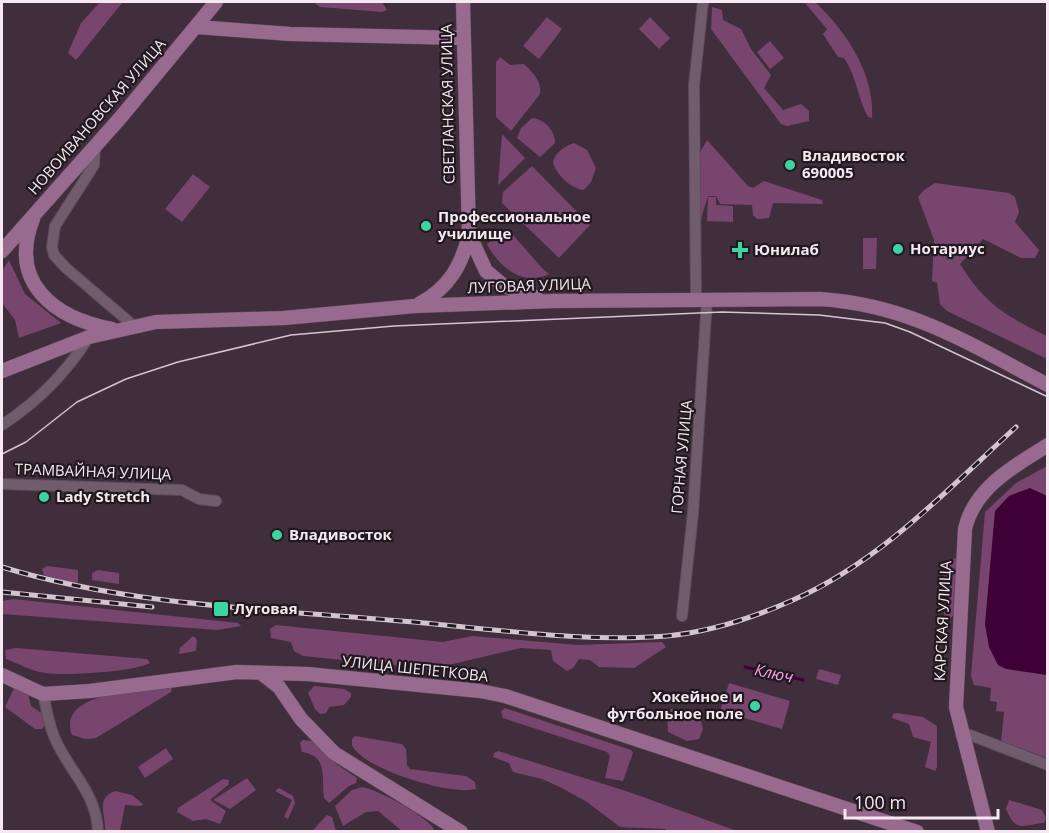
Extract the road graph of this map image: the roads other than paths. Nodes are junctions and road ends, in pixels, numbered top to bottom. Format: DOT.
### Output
graph roads {
  1 [pos="216,2"];
  2 [pos="463,2"];
  3 [pos="703,2"];
  4 [pos="197,27"];
  5 [pos="464,38"];
  6 [pos="95,147"];
  7 [pos="36,212"];
  8 [pos="470,234"];
  9 [pos="2,251"];
  10 [pos="554,300"];
  11 [pos="702,300"];
  12 [pos="415,306"];
  13 [pos="134,326"];
  14 [pos="118,330"];
  15 [pos="89,337"];
  16 [pos="27,359"];
  17 [pos="2,360"];
  18 [pos="2,371"];
  19 [pos="1047,385"];
  20 [pos="2,424"];
  21 [pos="1047,445"];
  22 [pos="2,484"];
  23 [pos="216,501"];
  24 [pos="681,616"];
  25 [pos="259,673"];
  26 [pos="299,674"];
  27 [pos="2,675"];
  28 [pos="43,694"];
  29 [pos="291,706"];
  30 [pos="961,735"];
  31 [pos="1047,765"];
  32 [pos="98,831"];
  33 [pos="458,831"];
  34 [pos="917,831"];
  35 [pos="988,831"];
  1 -- 4 [label="main road, НОВОИВАНОВСКАЯ УЛИЦА"];
  2 -- 5 [label="main road, СВЕТЛАНСКАЯ УЛИЦА"];
  3 -- 11 [label="street, ГОРНАЯ УЛИЦА"];
  4 -- 5 [label="main road"];
  4 -- 6 [label="main road, НОВОИВАНОВСКАЯ УЛИЦА"];
  5 -- 8 [label="main road, СВЕТЛАНСКАЯ УЛИЦА"];
  6 -- 7 [label="main road, НОВОИВАНОВСКАЯ УЛИЦА"];
  6 -- 13 [label="street"];
  7 -- 9 [label="main road, НОВОИВАНОВСКАЯ УЛИЦА"];
  7 -- 14 [label="main road"];
  8 -- 10 [label="main road, СВЕТЛАНСКАЯ УЛИЦА"];
  8 -- 12 [label="main road"];
  10 -- 11 [label="main road, ЛУГОВАЯ УЛИЦА"];
  10 -- 12 [label="main road, ЛУГОВАЯ УЛИЦА"];
  11 -- 19 [label="main road, ЛУГОВАЯ УЛИЦА"];
  11 -- 24 [label="street, ГОРНАЯ УЛИЦА"];
  12 -- 13 [label="main road, ЛУГОВАЯ УЛИЦА"];
  13 -- 14 [label="main road, ЛУГОВАЯ УЛИЦА"];
  14 -- 15 [label="main road, ЛУГОВАЯ УЛИЦА"];
  15 -- 16 [label="main road, ЛУГОВАЯ УЛИЦА"];
  15 -- 20 [label="street"];
  16 -- 17 [label="main road"];
  16 -- 18 [label="main road, ЛУГОВАЯ УЛИЦА"];
  21 -- 30 [label="main road, КАРСКАЯ УЛИЦА"];
  22 -- 23 [label="street, ТРАМВАЙНАЯ УЛИЦА"];
  25 -- 26 [label="main road, УЛИЦА ШЕПЕТКОВА"];
  25 -- 28 [label="main road, УЛИЦА ШЕПЕТКОВА"];
  25 -- 29 [label="main road"];
  26 -- 29 [label="main road"];
  26 -- 34 [label="main road, УЛИЦА ШЕПЕТКОВА"];
  27 -- 28 [label="main road, УЛИЦА ШЕПЕТКОВА"];
  28 -- 32 [label="street"];
  29 -- 33 [label="main road"];
  30 -- 31 [label="street"];
  30 -- 35 [label="main road, КАРСКАЯ УЛИЦА"];
}
